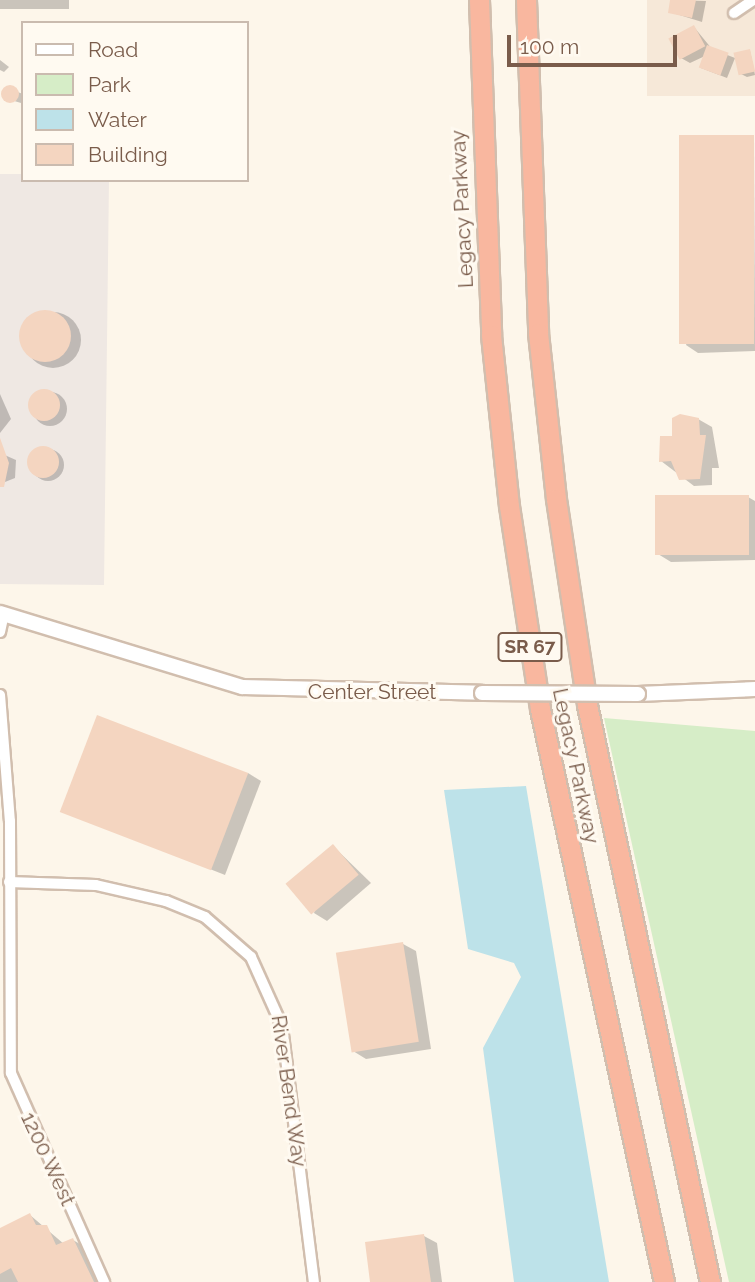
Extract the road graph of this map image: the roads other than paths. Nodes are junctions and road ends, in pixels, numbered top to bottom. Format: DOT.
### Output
graph roads {
  1 [pos="479,0"];
  2 [pos="526,0"];
  3 [pos="754,0"];
  4 [pos="733,13"];
  5 [pos="2,613"];
  6 [pos="0,632"];
  7 [pos="755,689"];
  8 [pos="0,695"];
  9 [pos="9,883"];
  10 [pos="5,1028"];
  11 [pos="104,1282"];
  12 [pos="314,1282"];
  13 [pos="664,1282"];
  14 [pos="710,1282"];
  1 -- 13 [label="highway, Legacy Parkway / SR 67"];
  2 -- 14 [label="highway, Legacy Parkway / SR 67"];
  3 -- 4 [label="street"];
  5 -- 6 [label="street"];
  5 -- 7 [label="street, Center Street, bridge"];
  8 -- 9 [label="street, 1200 West"];
  9 -- 10 [label="street, 1200 West"];
  9 -- 12 [label="street, River Bend Way"];
  10 -- 11 [label="street, 1200 West"];
}
